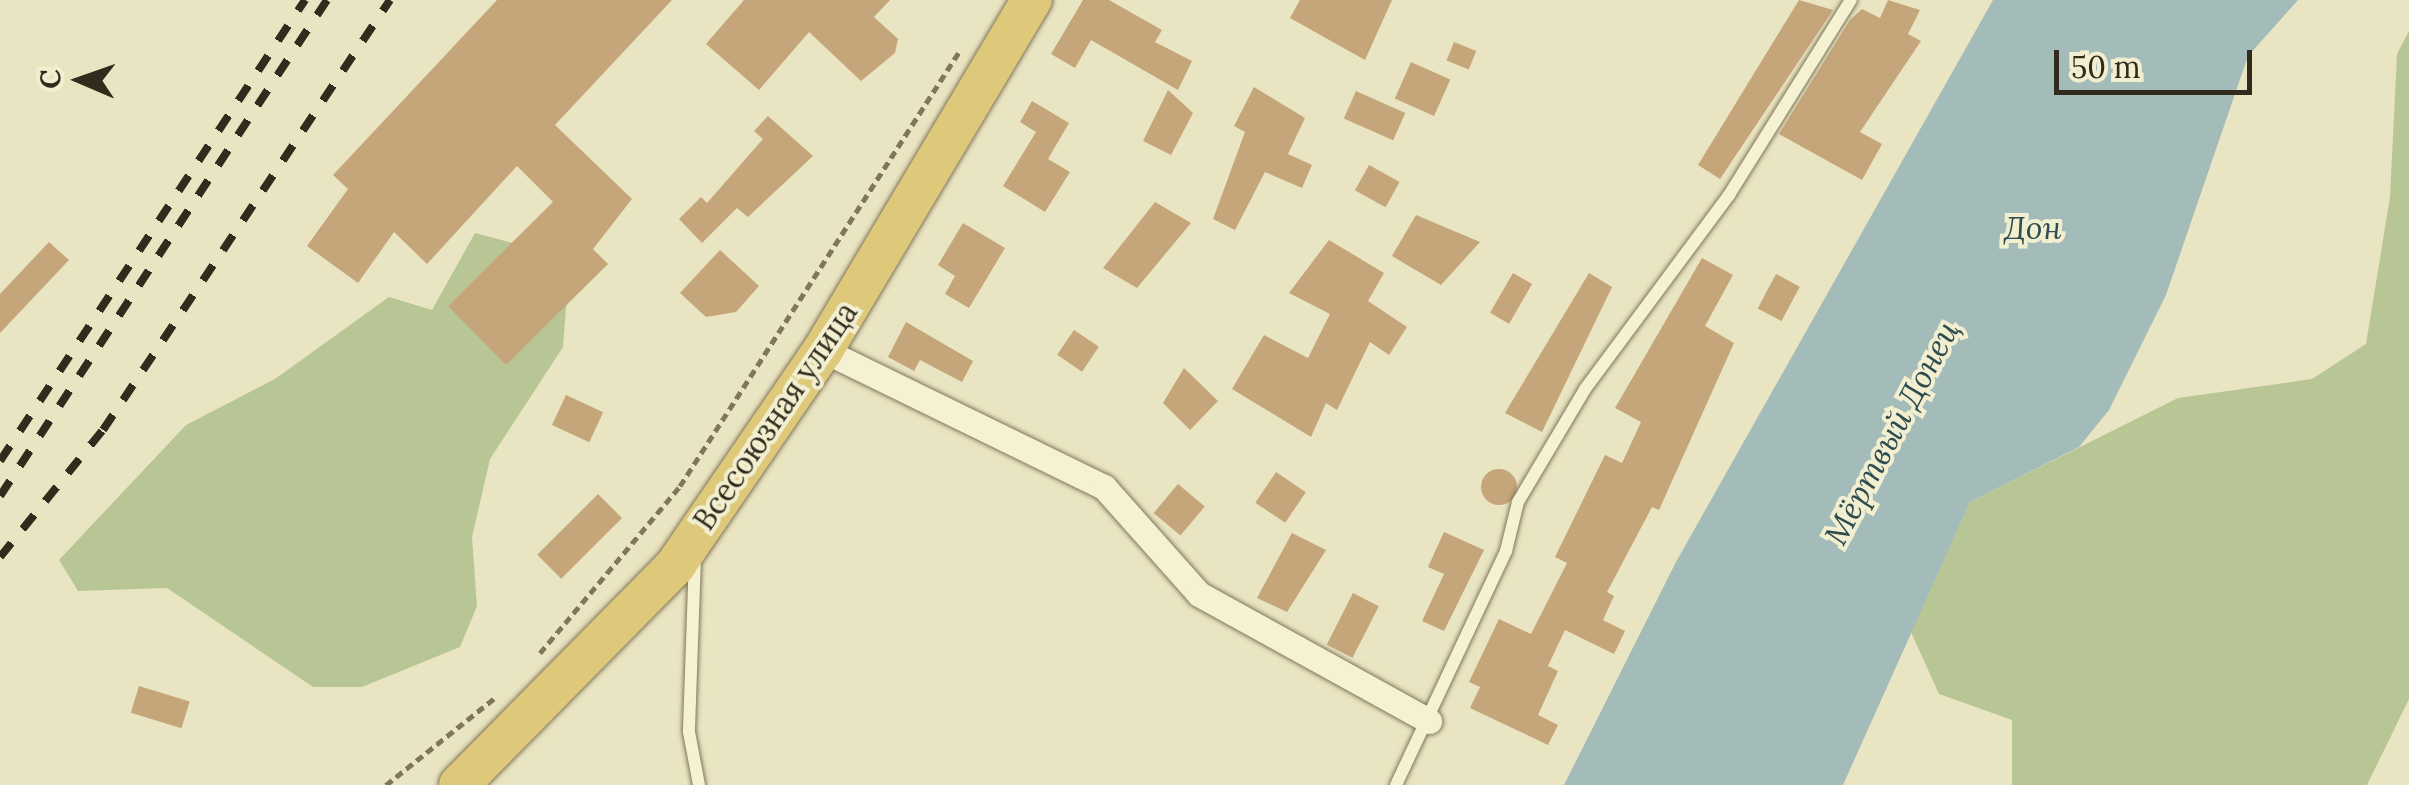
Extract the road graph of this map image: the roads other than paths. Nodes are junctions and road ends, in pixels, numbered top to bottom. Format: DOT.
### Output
graph roads {
  1 [pos="1032,0"];
  2 [pos="1852,0"];
  3 [pos="822,350"];
  4 [pos="696,534"];
  5 [pos="1429,721"];
  6 [pos="458,785"];
  7 [pos="699,785"];
  8 [pos="1396,785"];
  1 -- 3 [label="highway, Всесоюзная улица"];
  2 -- 5 [label="lane"];
  3 -- 4 [label="highway, Всесоюзная улица"];
  3 -- 5 [label="street"];
  4 -- 6 [label="highway, Всесоюзная улица"];
  4 -- 7 [label="lane"];
  5 -- 8 [label="lane"];
}
